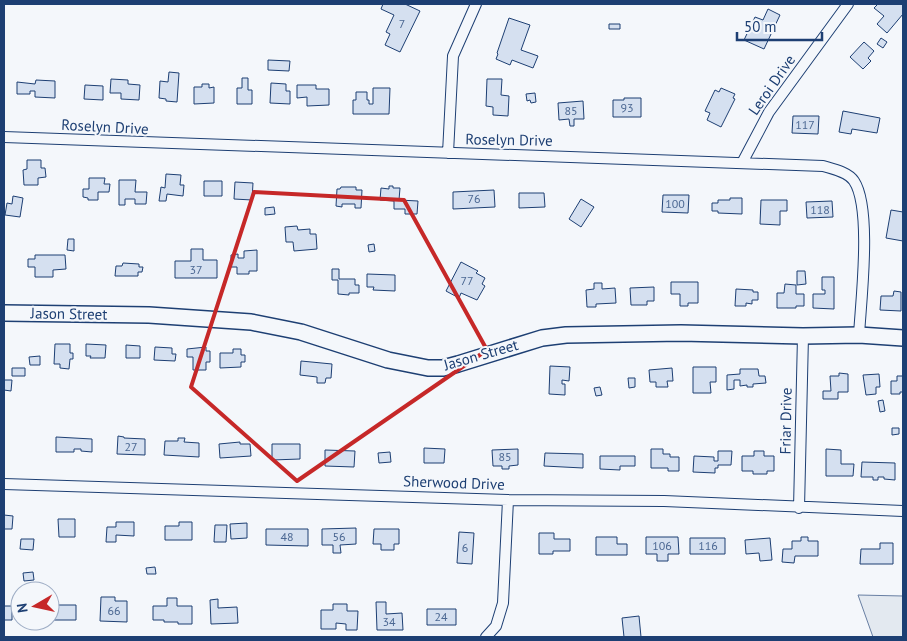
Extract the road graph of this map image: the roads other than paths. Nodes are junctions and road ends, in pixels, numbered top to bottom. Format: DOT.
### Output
graph roads {
  1 [pos="476,4"];
  2 [pos="848,4"];
  3 [pos="4,137"];
  4 [pos="448,153"];
  5 [pos="742,163"];
  6 [pos="4,313"];
  7 [pos="859,335"];
  8 [pos="803,336"];
  9 [pos="903,338"];
  10 [pos="4,484"];
  11 [pos="508,500"];
  12 [pos="799,508"];
  13 [pos="903,511"];
  14 [pos="486,637"];
  1 -- 4 [label="street"];
  2 -- 5 [label="street, Leroi Drive"];
  3 -- 4 [label="street, Roselyn Drive"];
  4 -- 5 [label="street, Roselyn Drive"];
  5 -- 7 [label="street, Roselyn Drive"];
  6 -- 8 [label="street, Jason Street"];
  7 -- 8 [label="street, Jason Street"];
  7 -- 9 [label="street, Jason Street"];
  8 -- 12 [label="street, Friar Drive"];
  10 -- 11 [label="street, Sherwood Drive"];
  11 -- 12 [label="street, Sherwood Drive"];
  11 -- 14 [label="street"];
  12 -- 13 [label="street, Sherwood Drive"];
}
